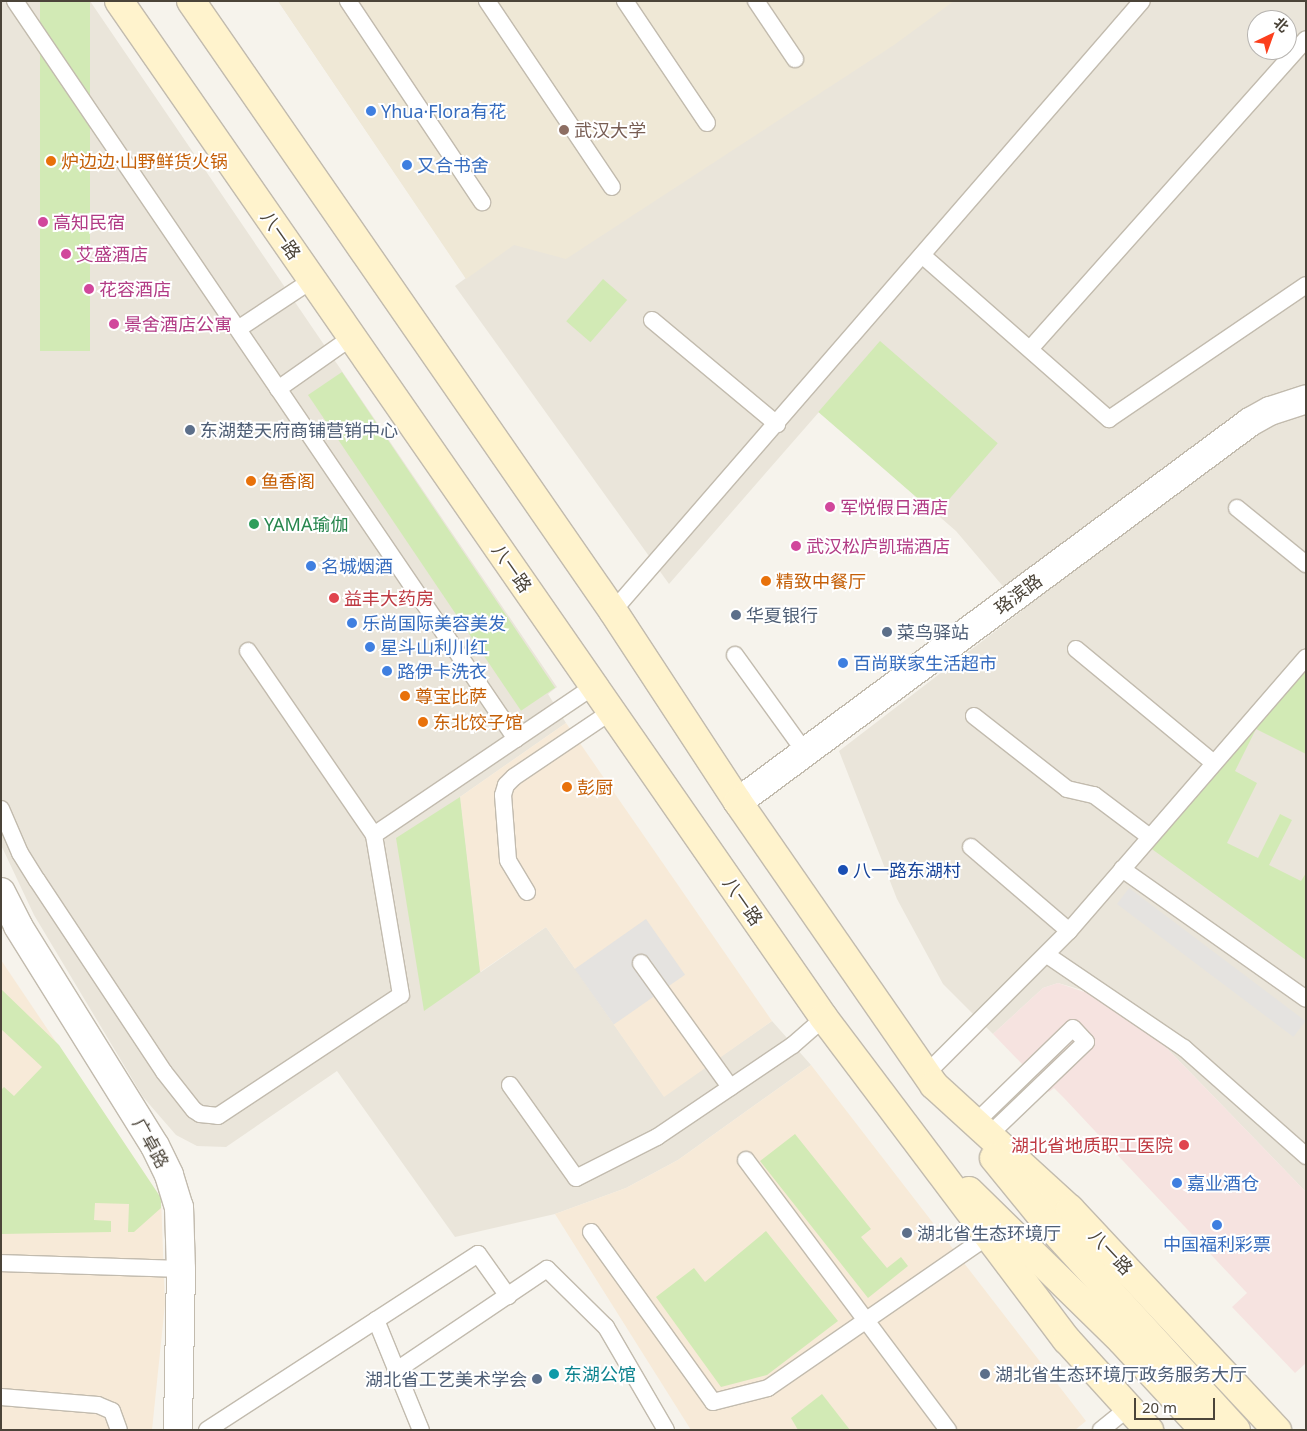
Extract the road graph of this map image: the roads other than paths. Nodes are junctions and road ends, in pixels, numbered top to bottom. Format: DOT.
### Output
graph roads {
  1 [pos="15,1"];
  2 [pos="119,1"];
  3 [pos="191,1"];
  4 [pos="348,1"];
  5 [pos="487,1"];
  6 [pos="624,1"];
  7 [pos="756,1"];
  8 [pos="1142,1"];
  9 [pos="1306,39"];
  10 [pos="794,58"];
  11 [pos="707,123"];
  12 [pos="612,187"];
  13 [pos="482,202"];
  14 [pos="922,255"];
  15 [pos="312,280"];
  16 [pos="1306,285"];
  17 [pos="652,320"];
  18 [pos="238,329"];
  19 [pos="352,337"];
  20 [pos="1030,349"];
  21 [pos="278,389"];
  22 [pos="1306,399"];
  23 [pos="777,424"];
  24 [pos="1237,508"];
  25 [pos="1306,564"];
  26 [pos="614,611"];
  27 [pos="1076,649"];
  28 [pos="248,651"];
  29 [pos="735,655"];
  30 [pos="1306,657"];
  31 [pos="594,686"];
  32 [pos="612,711"];
  33 [pos="974,716"];
  34 [pos="516,739"];
  35 [pos="805,752"];
  36 [pos="1214,763"];
  37 [pos="738,802"];
  38 [pos="1,809"];
  39 [pos="374,835"];
  40 [pos="1150,837"];
  41 [pos="971,847"];
  42 [pos="1122,869"];
  43 [pos="1,892"];
  44 [pos="526,892"];
  45 [pos="1069,930"];
  46 [pos="1047,955"];
  47 [pos="641,963"];
  48 [pos="1306,999"];
  49 [pos="824,1018"];
  50 [pos="930,1080"];
  51 [pos="510,1085"];
  52 [pos="730,1087"];
  53 [pos="982,1129"];
  54 [pos="910,1132"];
  55 [pos="1306,1156"];
  56 [pos="746,1160"];
  57 [pos="590,1232"];
  58 [pos="987,1237"];
  59 [pos="1,1263"];
  60 [pos="181,1269"];
  61 [pos="508,1296"];
  62 [pos="376,1320"];
  63 [pos="866,1321"];
  64 [pos="1129,1332"];
  65 [pos="397,1370"];
  66 [pos="1,1397"];
  67 [pos="1128,1408"];
  68 [pos="119,1430"];
  69 [pos="178,1430"];
  70 [pos="207,1430"];
  71 [pos="421,1430"];
  72 [pos="666,1430"];
  73 [pos="948,1430"];
  74 [pos="1101,1430"];
  75 [pos="1149,1430"];
  76 [pos="1204,1430"];
  77 [pos="1236,1430"];
  78 [pos="1277,1430"];
  1 -- 18 [label="lane"];
  2 -- 15 [label="main road, 八一路"];
  3 -- 26 [label="main road, 八一路"];
  4 -- 13 [label="lane"];
  5 -- 12 [label="lane"];
  6 -- 11 [label="lane"];
  7 -- 10 [label="lane"];
  8 -- 14 [label="lane"];
  9 -- 20 [label="lane"];
  14 -- 20 [label="lane"];
  14 -- 23 [label="lane"];
  15 -- 18 [label="lane"];
  15 -- 19 [label="main road, 八一路"];
  16 -- 20 [label="lane"];
  17 -- 23 [label="lane"];
  18 -- 21 [label="lane"];
  19 -- 21 [label="lane"];
  19 -- 31 [label="main road, 八一路"];
  21 -- 34 [label="lane"];
  22 -- 35 [label="street, 珞滨路"];
  23 -- 26 [label="lane"];
  24 -- 25 [label="lane"];
  26 -- 37 [label="main road, 八一路"];
  27 -- 36 [label="lane"];
  28 -- 39 [label="lane"];
  29 -- 35 [label="lane"];
  30 -- 36 [label="lane"];
  31 -- 32 [label="main road, 八一路"];
  31 -- 34 [label="lane"];
  32 -- 44 [label="lane"];
  32 -- 49 [label="main road, 八一路"];
  33 -- 40 [label="lane"];
  34 -- 39 [label="lane"];
  35 -- 37 [label="street, 珞滨路"];
  36 -- 40 [label="lane"];
  37 -- 50 [label="main road, 八一路"];
  38 -- 39 [label="lane"];
  40 -- 42 [label="lane"];
  41 -- 45 [label="lane"];
  42 -- 45 [label="lane"];
  42 -- 48 [label="lane"];
  43 -- 60 [label="street, 广卓路"];
  45 -- 46 [label="lane"];
  46 -- 50 [label="lane"];
  46 -- 55 [label="lane"];
  47 -- 52 [label="lane"];
  49 -- 52 [label="lane"];
  49 -- 54 [label="main road, 八一路"];
  50 -- 53 [label="main road, 八一路"];
  50 -- 64 [label="main road, 八一路"];
  51 -- 52 [label="lane"];
  53 -- 53 [label="lane"];
  53 -- 78 [label="main road, 八一路"];
  54 -- 58 [label="main road, 八一路"];
  54 -- 64 [label="main road, 八一路"];
  56 -- 63 [label="lane"];
  57 -- 63 [label="lane"];
  58 -- 63 [label="lane"];
  58 -- 67 [label="main road, 八一路"];
  59 -- 60 [label="lane"];
  60 -- 69 [label="street, 广卓路"];
  61 -- 62 [label="lane"];
  61 -- 65 [label="lane"];
  61 -- 72 [label="lane"];
  62 -- 65 [label="lane"];
  62 -- 70 [label="lane"];
  63 -- 73 [label="lane"];
  64 -- 76 [label="main road, 八一路"];
  64 -- 77 [label="main road, 八一路"];
  65 -- 71 [label="lane"];
  66 -- 68 [label="lane"];
  67 -- 74 [label="lane"];
  67 -- 75 [label="main road, 八一路"];
}
